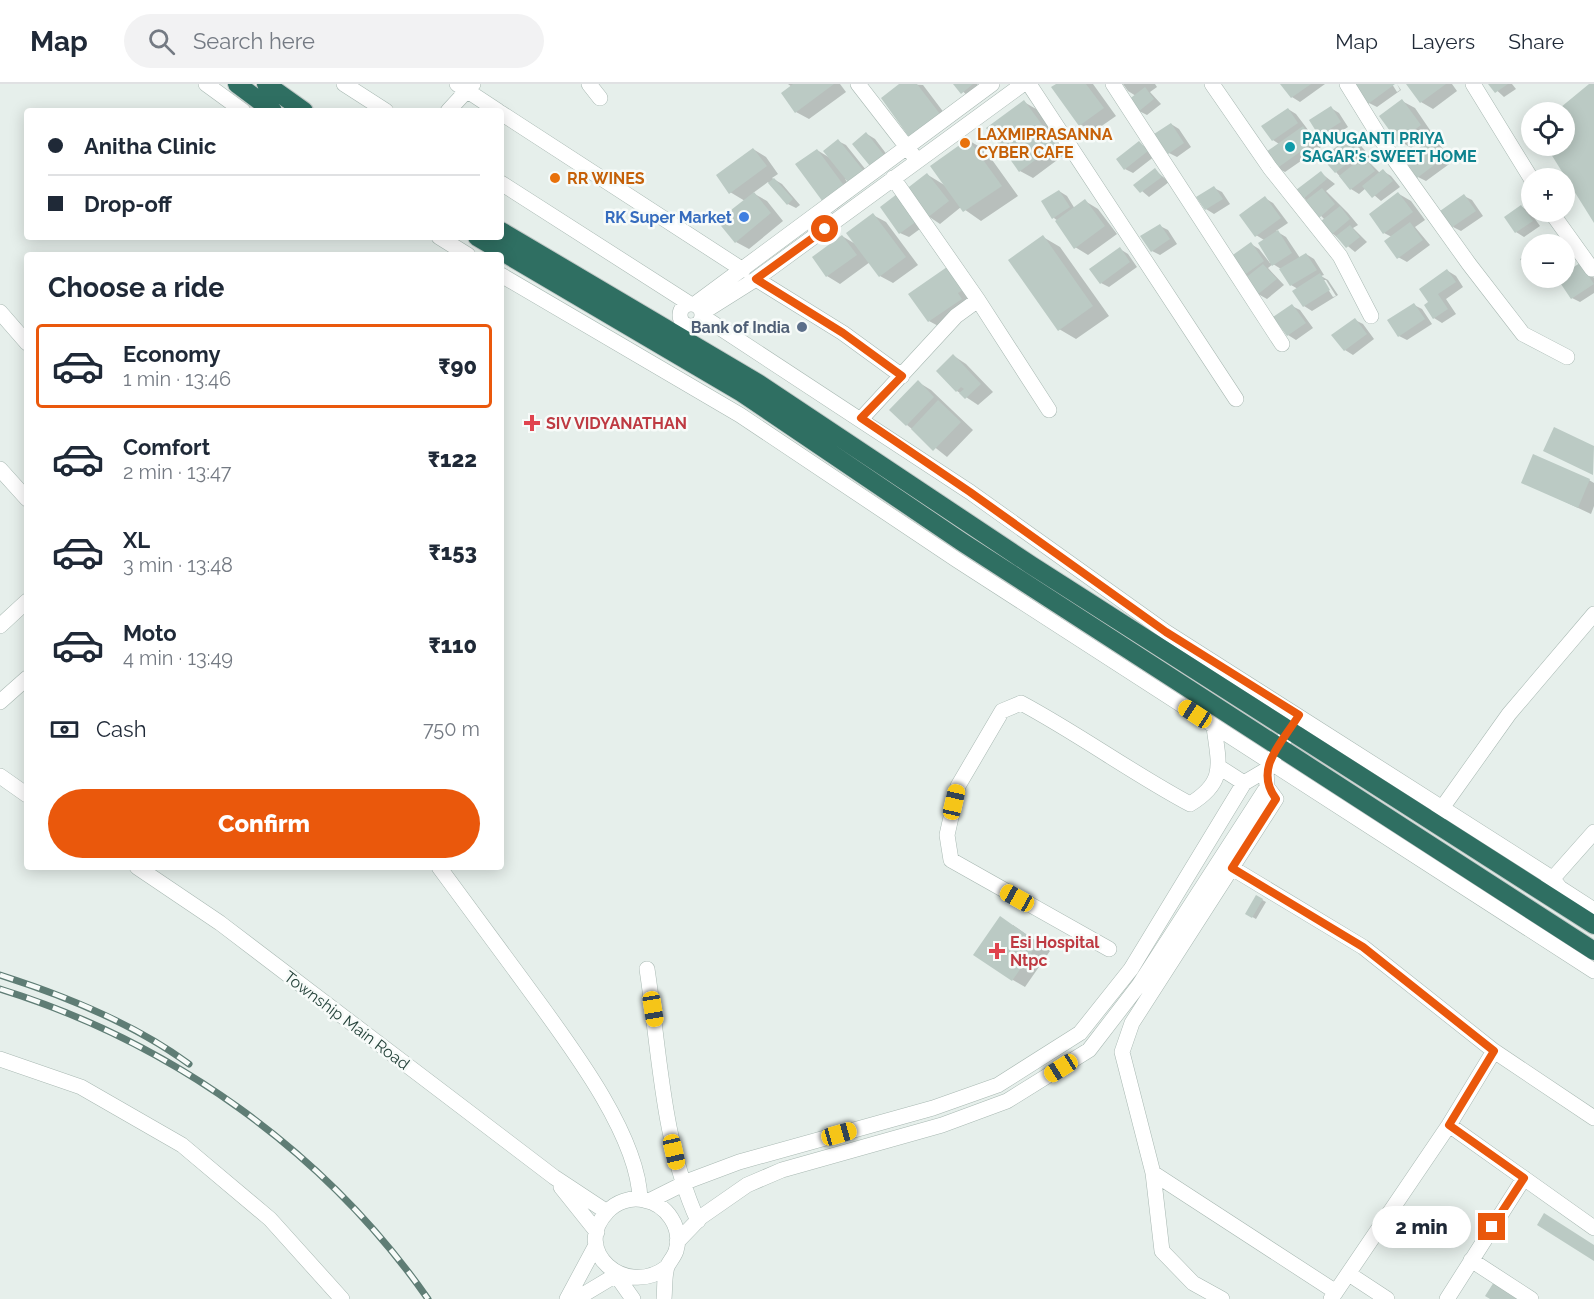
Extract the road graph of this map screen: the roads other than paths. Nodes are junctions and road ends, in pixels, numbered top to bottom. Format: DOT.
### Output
graph roads {
  1 [pos="206,84"];
  2 [pos="237,84"];
  3 [pos="266,84"];
  4 [pos="344,84"];
  5 [pos="590,84"];
  6 [pos="858,84"];
  7 [pos="992,84"];
  8 [pos="1023,84"];
  9 [pos="1029,84"];
  10 [pos="1113,84"];
  11 [pos="1212,84"];
  12 [pos="1347,84"];
  13 [pos="1473,84"];
  14 [pos="465,86"];
  15 [pos="600,98"];
  16 [pos="239,108"];
  17 [pos="269,108"];
  18 [pos="300,108"];
  19 [pos="381,108"];
  20 [pos="450,108"];
  21 [pos="495,108"];
  22 [pos="504,115"];
  23 [pos="908,147"];
  24 [pos="917,161"];
  25 [pos="1525,168"];
  26 [pos="893,178"];
  27 [pos="504,185"];
  28 [pos="1558,222"];
  29 [pos="504,233"];
  30 [pos="444,240"];
  31 [pos="483,240"];
  32 [pos="463,252"];
  33 [pos="1592,269"];
  34 [pos="750,275"];
  35 [pos="504,276"];
  36 [pos="978,300"];
  37 [pos="697,309"];
  38 [pos="0,312"];
  39 [pos="1371,316"];
  40 [pos="24,340"];
  41 [pos="668,341"];
  42 [pos="1282,344"];
  43 [pos="1567,357"];
  44 [pos="902,376"];
  45 [pos="1236,399"];
  46 [pos="1049,410"];
  47 [pos="861,418"];
  48 [pos="0,469"];
  49 [pos="24,496"];
  50 [pos="24,604"];
  51 [pos="1592,620"];
  52 [pos="0,626"];
  53 [pos="24,681"];
  54 [pos="1244,691"];
  55 [pos="0,702"];
  56 [pos="1294,723"];
  57 [pos="1214,727"];
  58 [pos="1271,760"];
  59 [pos="1219,767"];
  60 [pos="0,776"];
  61 [pos="1244,783"];
  62 [pos="1267,787"];
  63 [pos="24,793"];
  64 [pos="1443,806"];
  65 [pos="1432,822"];
  66 [pos="1594,832"];
  67 [pos="1232,868"];
  68 [pos="141,870"];
  69 [pos="441,870"];
  70 [pos="1547,885"];
  71 [pos="1594,910"];
  72 [pos="1532,921"];
  73 [pos="1594,925"];
  74 [pos="1109,949"];
  75 [pos="1594,951"];
  76 [pos="647,969"];
  77 [pos="1594,971"];
  78 [pos="1494,1051"];
  79 [pos="0,1059"];
  80 [pos="1594,1118"];
  81 [pos="1449,1125"];
  82 [pos="1153,1173"];
  83 [pos="554,1177"];
  84 [pos="1524,1178"];
  85 [pos="681,1185"];
  86 [pos="645,1200"];
  87 [pos="607,1212"];
  88 [pos="698,1221"];
  89 [pos="1594,1228"];
  90 [pos="597,1238"];
  91 [pos="678,1242"];
  92 [pos="1471,1260"];
  93 [pos="667,1267"];
  94 [pos="1349,1274"];
  95 [pos="616,1275"];
  96 [pos="1334,1295"];
  97 [pos="342,1299"];
  98 [pos="567,1299"];
  99 [pos="576,1299"];
  100 [pos="633,1299"];
  101 [pos="664,1299"];
  102 [pos="1222,1299"];
  103 [pos="1387,1299"];
  104 [pos="1447,1299"];
  105 [pos="1531,1299"];
  1 -- 16 [label="street"];
  2 -- 17 [label="highway"];
  3 -- 18 [label="highway"];
  4 -- 19 [label="street"];
  5 -- 15 [label="street"];
  6 -- 23 [label="street"];
  7 -- 23 [label="street"];
  8 -- 24 [label="street"];
  9 -- 45 [label="street"];
  10 -- 42 [label="street"];
  11 -- 39 [label="street"];
  12 -- 43 [label="street"];
  13 -- 25 [label="street"];
  14 -- 20 [label="street"];
  14 -- 21 [label="street"];
  22 -- 34 [label="street"];
  23 -- 24 [label="street"];
  23 -- 34 [label="street"];
  24 -- 26 [label="street"];
  26 -- 34 [label="street"];
  26 -- 36 [label="street"];
  27 -- 37 [label="street"];
  28 -- 33 [label="street"];
  29 -- 41 [label="highway"];
  30 -- 32 [label="street"];
  31 -- 41 [label="highway"];
  34 -- 37 [label="street"];
  34 -- 44 [label="street"];
  35 -- 41 [label="street"];
  36 -- 44 [label="street"];
  36 -- 46 [label="street"];
  37 -- 41 [label="street"];
  37 -- 47 [label="street"];
  38 -- 40 [label="street"];
  41 -- 54 [label="highway"];
  41 -- 57 [label="street"];
  41 -- 58 [label="highway"];
  44 -- 47 [label="street"];
  47 -- 54 [label="street"];
  48 -- 49 [label="street"];
  50 -- 52 [label="street"];
  51 -- 64 [label="street"];
  53 -- 55 [label="street"];
  54 -- 56 [label="highway"];
  56 -- 58 [label="street"];
  56 -- 64 [label="street"];
  56 -- 65 [label="highway"];
  57 -- 58 [label="street"];
  57 -- 59 [label="street"];
  58 -- 61 [label="street"];
  58 -- 62 [label="street"];
  58 -- 72 [label="highway"];
  59 -- 61 [label="street"];
  59 -- 74 [label="street"];
  60 -- 63 [label="street"];
  61 -- 85 [label="street"];
  62 -- 67 [label="street"];
  62 -- 88 [label="street"];
  64 -- 65 [label="street"];
  64 -- 70 [label="street"];
  65 -- 70 [label="highway"];
  66 -- 70 [label="street"];
  67 -- 78 [label="street"];
  67 -- 82 [label="street"];
  68 -- 83 [label="street, Township Main Road"];
  69 -- 86 [label="street"];
  70 -- 71 [label="street"];
  70 -- 73 [label="highway"];
  72 -- 75 [label="highway"];
  72 -- 77 [label="street"];
  76 -- 85 [label="street"];
  78 -- 80 [label="street"];
  78 -- 81 [label="street"];
  79 -- 97 [label="street"];
  81 -- 84 [label="street"];
  81 -- 94 [label="street"];
  82 -- 96 [label="street"];
  82 -- 102 [label="street"];
  83 -- 87 [label="street, Township Main Road"];
  83 -- 90 [label="street, Township Main Road"];
  84 -- 89 [label="street"];
  84 -- 92 [label="street"];
  85 -- 86 [label="street"];
  85 -- 88 [label="street"];
  86 -- 87 [label="street"];
  86 -- 91 [label="street"];
  87 -- 90 [label="street"];
  88 -- 91 [label="street"];
  90 -- 95 [label="street"];
  90 -- 98 [label="street"];
  91 -- 93 [label="street"];
  92 -- 104 [label="street"];
  92 -- 105 [label="street"];
  93 -- 95 [label="street"];
  93 -- 101 [label="street"];
  94 -- 96 [label="street"];
  94 -- 103 [label="street"];
  95 -- 99 [label="street"];
  95 -- 100 [label="street"];
}
